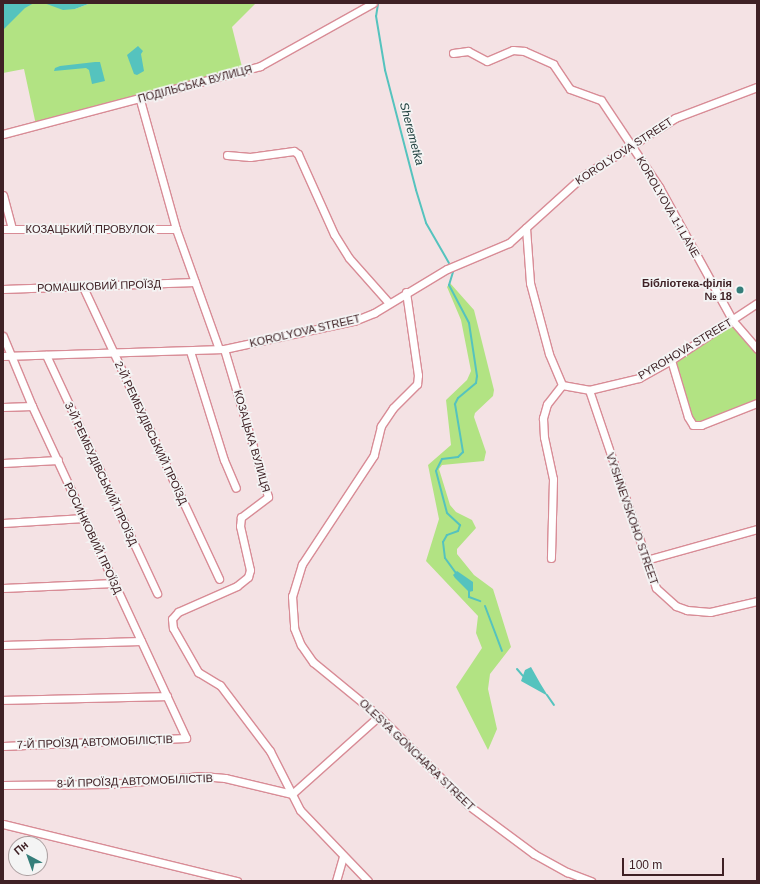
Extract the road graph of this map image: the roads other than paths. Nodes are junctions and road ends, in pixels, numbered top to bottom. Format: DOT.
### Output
graph roads {
  1 [pos="373,3"];
  2 [pos="453,53"];
  3 [pos="757,87"];
  4 [pos="140,100"];
  5 [pos="3,134"];
  6 [pos="631,144"];
  7 [pos="227,155"];
  8 [pos="3,195"];
  9 [pos="526,228"];
  10 [pos="12,229"];
  11 [pos="3,230"];
  12 [pos="176,230"];
  13 [pos="195,282"];
  14 [pos="83,287"];
  15 [pos="3,288"];
  16 [pos="406,292"];
  17 [pos="757,303"];
  18 [pos="389,304"];
  19 [pos="733,321"];
  20 [pos="3,336"];
  21 [pos="222,349"];
  22 [pos="757,349"];
  23 [pos="190,351"];
  24 [pos="113,352"];
  25 [pos="46,355"];
  26 [pos="3,356"];
  27 [pos="11,356"];
  28 [pos="671,360"];
  29 [pos="562,385"];
  30 [pos="589,390"];
  31 [pos="757,403"];
  32 [pos="32,406"];
  33 [pos="3,407"];
  34 [pos="58,460"];
  35 [pos="3,463"];
  36 [pos="236,488"];
  37 [pos="84,518"];
  38 [pos="3,524"];
  39 [pos="757,529"];
  40 [pos="551,558"];
  41 [pos="646,560"];
  42 [pos="219,579"];
  43 [pos="114,583"];
  44 [pos="3,588"];
  45 [pos="157,593"];
  46 [pos="757,601"];
  47 [pos="141,641"];
  48 [pos="3,645"];
  49 [pos="167,696"];
  50 [pos="3,700"];
  51 [pos="379,716"];
  52 [pos="186,738"];
  53 [pos="3,746"];
  54 [pos="3,785"];
  55 [pos="292,794"];
  56 [pos="3,824"];
  57 [pos="343,856"];
  58 [pos="237,881"];
  59 [pos="336,881"];
  60 [pos="368,881"];
  61 [pos="592,881"];
  1 -- 4 [label="street, ПОДІЛЬСЬКА ВУЛИЦЯ"];
  2 -- 6 [label="street, KOROLYOVA 1-I LANE"];
  3 -- 6 [label="street, KOROLYOVA STREET"];
  4 -- 5 [label="street, ПОДІЛЬСЬКА ВУЛИЦЯ"];
  4 -- 12 [label="street, КОЗАЦЬКА ВУЛИЦЯ"];
  6 -- 9 [label="street, KOROLYOVA STREET"];
  6 -- 19 [label="street, KOROLYOVA 1-I LANE"];
  7 -- 18 [label="street"];
  8 -- 10 [label="street"];
  9 -- 16 [label="street, KOROLYOVA STREET"];
  9 -- 29 [label="street"];
  10 -- 11 [label="street, КОЗАЦЬКИЙ ПРОВУЛОК"];
  10 -- 12 [label="street, КОЗАЦЬКИЙ ПРОВУЛОК"];
  12 -- 13 [label="street, КОЗАЦЬКА ВУЛИЦЯ"];
  13 -- 14 [label="street, РОМАШКОВИЙ ПРОЇЗД"];
  13 -- 21 [label="street, КОЗАЦЬКА ВУЛИЦЯ"];
  14 -- 15 [label="street, РОМАШКОВИЙ ПРОЇЗД"];
  14 -- 24 [label="street, 2-Й РЕМБУДІВСЬКИЙ ПРОЇЗД"];
  16 -- 18 [label="street, KOROLYOVA STREET"];
  16 -- 51 [label="street, OLESYA GONCHARA STREET"];
  17 -- 19 [label="street, PYROHOVA STREET"];
  18 -- 21 [label="street, KOROLYOVA STREET"];
  19 -- 22 [label="street, KOROLYOVA 1-I LANE"];
  19 -- 28 [label="street, PYROHOVA STREET"];
  20 -- 27 [label="street, РОСИНКОВИЙ ПРОЇЗД"];
  21 -- 23 [label="street, KOROLYOVA STREET"];
  21 -- 55 [label="street, КОЗАЦЬКА ВУЛИЦЯ"];
  23 -- 24 [label="street, KOROLYOVA STREET"];
  23 -- 36 [label="street"];
  24 -- 25 [label="street, KOROLYOVA STREET"];
  24 -- 42 [label="street, 2-Й РЕМБУДІВСЬКИЙ ПРОЇЗД"];
  25 -- 27 [label="street, KOROLYOVA STREET"];
  25 -- 45 [label="street, 3-Й РЕМБУДІВСЬКИЙ ПРОЇЗД"];
  26 -- 27 [label="street, KOROLYOVA STREET"];
  27 -- 32 [label="street, РОСИНКОВИЙ ПРОЇЗД"];
  28 -- 30 [label="street, PYROHOVA STREET"];
  28 -- 31 [label="street"];
  29 -- 30 [label="street, PYROHOVA STREET"];
  29 -- 40 [label="street"];
  30 -- 41 [label="street, VYSHNEVSKOHO STREET"];
  32 -- 33 [label="street"];
  32 -- 34 [label="street, РОСИНКОВИЙ ПРОЇЗД"];
  34 -- 35 [label="street"];
  34 -- 37 [label="street, РОСИНКОВИЙ ПРОЇЗД"];
  37 -- 38 [label="street"];
  37 -- 43 [label="street, РОСИНКОВИЙ ПРОЇЗД"];
  39 -- 41 [label="street"];
  41 -- 46 [label="street, VYSHNEVSKOHO STREET"];
  43 -- 44 [label="street"];
  43 -- 47 [label="street, РОСИНКОВИЙ ПРОЇЗД"];
  47 -- 48 [label="street"];
  47 -- 49 [label="street, РОСИНКОВИЙ ПРОЇЗД"];
  49 -- 50 [label="street"];
  49 -- 52 [label="street, РОСИНКОВИЙ ПРОЇЗД"];
  51 -- 55 [label="street"];
  51 -- 61 [label="street, OLESYA GONCHARA STREET"];
  52 -- 53 [label="street, 7-Й ПРОЇЗД АВТОМОБІЛІСТІВ"];
  54 -- 55 [label="street, 8-Й ПРОЇЗД АВТОМОБІЛІСТІВ"];
  55 -- 57 [label="street, КОЗАЦЬКА ВУЛИЦЯ"];
  56 -- 58 [label="street"];
  57 -- 59 [label="street"];
  57 -- 60 [label="street, КОЗАЦЬКА ВУЛИЦЯ"];
}
